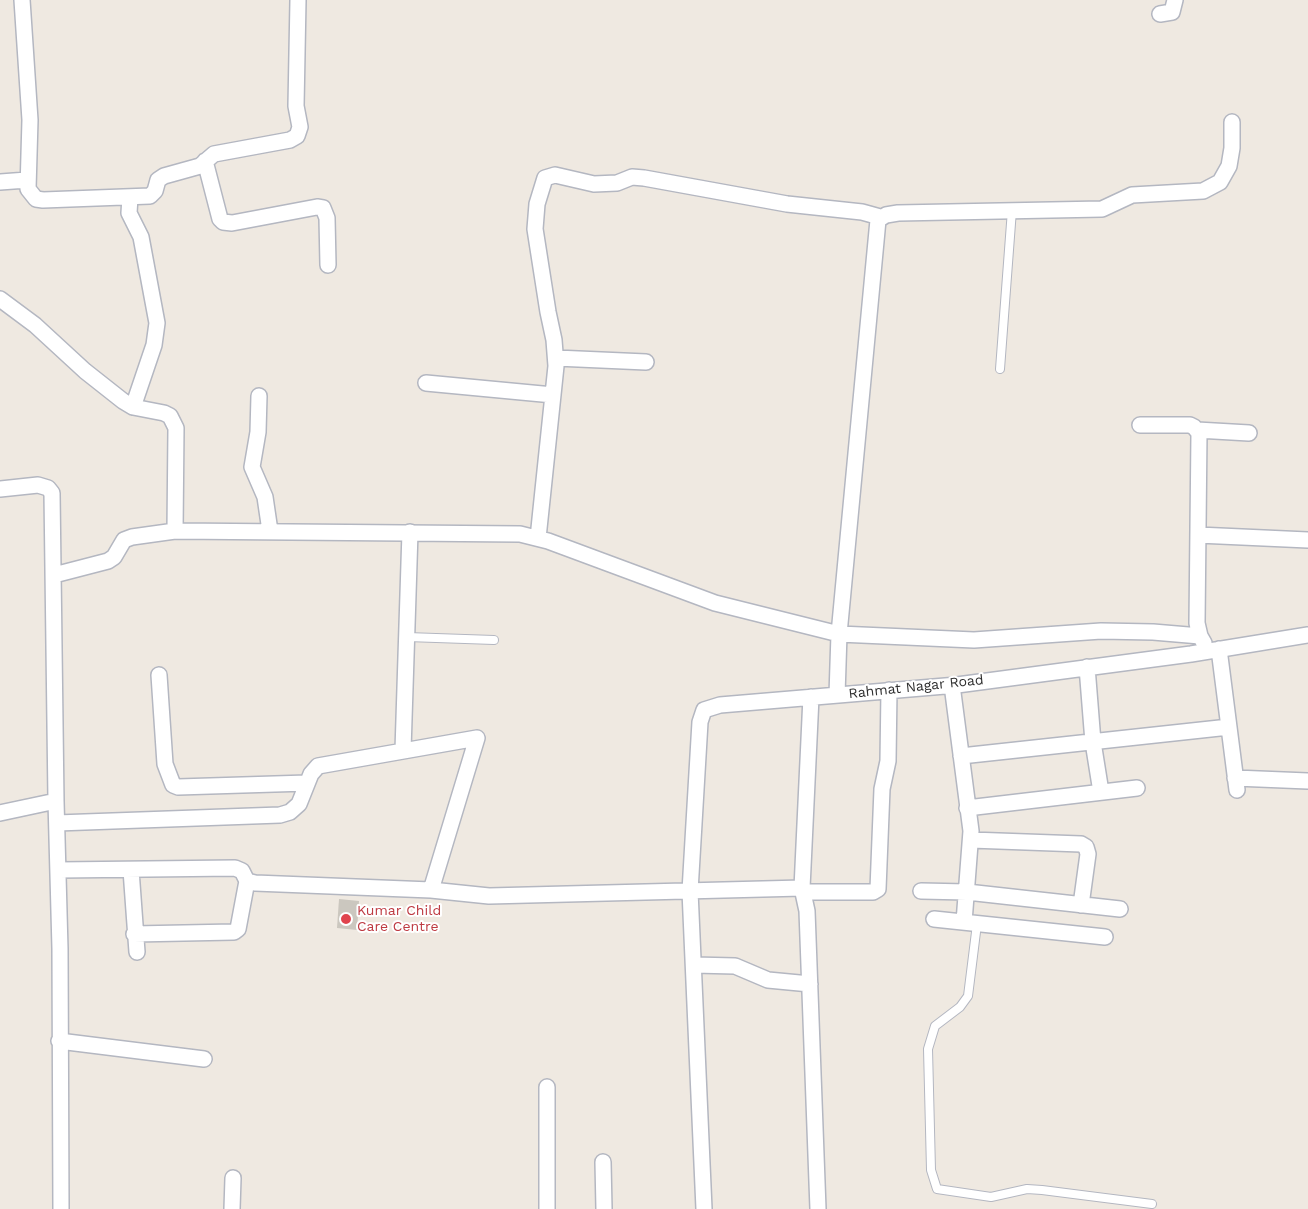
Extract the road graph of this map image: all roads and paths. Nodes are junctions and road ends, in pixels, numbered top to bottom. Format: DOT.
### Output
graph roads {
  1 [pos="22,0"];
  2 [pos="298,0"];
  3 [pos="1175,0"];
  4 [pos="1160,14"];
  5 [pos="1232,122"];
  6 [pos="205,161"];
  7 [pos="27,180"];
  8 [pos="0,182"];
  9 [pos="130,196"];
  10 [pos="1012,210"];
  11 [pos="880,217"];
  12 [pos="328,265"];
  13 [pos="0,299"];
  14 [pos="556,358"];
  15 [pos="646,362"];
  16 [pos="1000,369"];
  17 [pos="426,383"];
  18 [pos="553,395"];
  19 [pos="259,396"];
  20 [pos="133,407"];
  21 [pos="1140,425"];
  22 [pos="1197,430"];
  23 [pos="1249,433"];
  24 [pos="0,489"];
  25 [pos="175,530"];
  26 [pos="270,531"];
  27 [pos="410,532"];
  28 [pos="1198,535"];
  29 [pos="538,538"];
  30 [pos="1308,540"];
  31 [pos="54,575"];
  32 [pos="839,634"];
  33 [pos="1308,635"];
  34 [pos="1200,636"];
  35 [pos="407,638"];
  36 [pos="494,640"];
  37 [pos="1214,650"];
  38 [pos="1087,667"];
  39 [pos="159,675"];
  40 [pos="952,685"];
  41 [pos="889,690"];
  42 [pos="837,695"];
  43 [pos="811,697"];
  44 [pos="1229,727"];
  45 [pos="1093,742"];
  46 [pos="403,750"];
  47 [pos="961,756"];
  48 [pos="1308,781"];
  49 [pos="307,783"];
  50 [pos="1138,788"];
  51 [pos="1101,792"];
  52 [pos="56,801"];
  53 [pos="967,808"];
  54 [pos="0,814"];
  55 [pos="57,823"];
  56 [pos="971,840"];
  57 [pos="59,870"];
  58 [pos="131,870"];
  59 [pos="247,881"];
  60 [pos="432,890"];
  61 [pos="803,890"];
  62 [pos="690,891"];
  63 [pos="920,891"];
  64 [pos="967,892"];
  65 [pos="1081,905"];
  66 [pos="1120,909"];
  67 [pos="934,919"];
  68 [pos="971,923"];
  69 [pos="134,934"];
  70 [pos="1105,936"];
  71 [pos="137,952"];
  72 [pos="694,965"];
  73 [pos="810,984"];
  74 [pos="59,1041"];
  75 [pos="204,1059"];
  76 [pos="547,1087"];
  77 [pos="603,1162"];
  78 [pos="233,1178"];
  79 [pos="1152,1204"];
  80 [pos="61,1209"];
  81 [pos="232,1209"];
  82 [pos="547,1209"];
  83 [pos="604,1209"];
  84 [pos="704,1209"];
  85 [pos="818,1209"];
  1 -- 7 [label="street"];
  2 -- 6 [label="street"];
  3 -- 4 [label="street"];
  5 -- 10 [label="street"];
  6 -- 9 [label="street"];
  6 -- 12 [label="street"];
  7 -- 8 [label="street"];
  7 -- 9 [label="street"];
  9 -- 20 [label="street"];
  10 -- 11 [label="street"];
  10 -- 16 [label="lane"];
  11 -- 14 [label="street"];
  11 -- 32 [label="street"];
  13 -- 20 [label="street"];
  14 -- 15 [label="street"];
  14 -- 18 [label="street"];
  17 -- 18 [label="street"];
  18 -- 29 [label="street"];
  19 -- 26 [label="street"];
  20 -- 25 [label="street"];
  21 -- 22 [label="street"];
  22 -- 23 [label="street"];
  22 -- 28 [label="street"];
  24 -- 31 [label="street"];
  25 -- 26 [label="street"];
  25 -- 31 [label="street"];
  26 -- 27 [label="street"];
  27 -- 29 [label="street"];
  27 -- 35 [label="street"];
  28 -- 30 [label="street"];
  28 -- 34 [label="street"];
  29 -- 32 [label="street"];
  31 -- 52 [label="street"];
  32 -- 34 [label="street"];
  32 -- 42 [label="street"];
  33 -- 37 [label="street, Rahmat Nagar Road"];
  34 -- 37 [label="street"];
  35 -- 36 [label="lane"];
  35 -- 46 [label="street"];
  37 -- 38 [label="street, Rahmat Nagar Road"];
  37 -- 44 [label="street"];
  38 -- 40 [label="street, Rahmat Nagar Road"];
  38 -- 45 [label="street"];
  39 -- 49 [label="street"];
  40 -- 41 [label="street, Rahmat Nagar Road"];
  40 -- 47 [label="street"];
  41 -- 42 [label="street, Rahmat Nagar Road"];
  41 -- 61 [label="street"];
  42 -- 43 [label="street, Rahmat Nagar Road"];
  43 -- 61 [label="street"];
  43 -- 62 [label="street, Rahmat Nagar Road"];
  44 -- 45 [label="street"];
  44 -- 48 [label="street"];
  45 -- 47 [label="street"];
  45 -- 51 [label="street"];
  46 -- 49 [label="street"];
  46 -- 60 [label="street"];
  47 -- 53 [label="street"];
  49 -- 55 [label="street"];
  50 -- 51 [label="street"];
  51 -- 53 [label="street"];
  52 -- 54 [label="street"];
  52 -- 55 [label="street"];
  53 -- 56 [label="street"];
  55 -- 57 [label="street"];
  56 -- 64 [label="street"];
  56 -- 65 [label="street"];
  57 -- 58 [label="street"];
  57 -- 74 [label="street"];
  58 -- 59 [label="street"];
  58 -- 69 [label="street"];
  59 -- 60 [label="street"];
  59 -- 69 [label="street"];
  60 -- 62 [label="street"];
  61 -- 62 [label="street"];
  61 -- 73 [label="street"];
  62 -- 72 [label="street"];
  63 -- 64 [label="street"];
  64 -- 65 [label="street"];
  64 -- 68 [label="street"];
  65 -- 66 [label="street"];
  67 -- 68 [label="street"];
  68 -- 70 [label="street"];
  68 -- 79 [label="lane"];
  69 -- 71 [label="street"];
  72 -- 73 [label="street"];
  72 -- 84 [label="street"];
  73 -- 85 [label="street"];
  74 -- 75 [label="street"];
  74 -- 80 [label="street"];
  76 -- 82 [label="street"];
  77 -- 83 [label="street"];
  78 -- 81 [label="street"];
}
